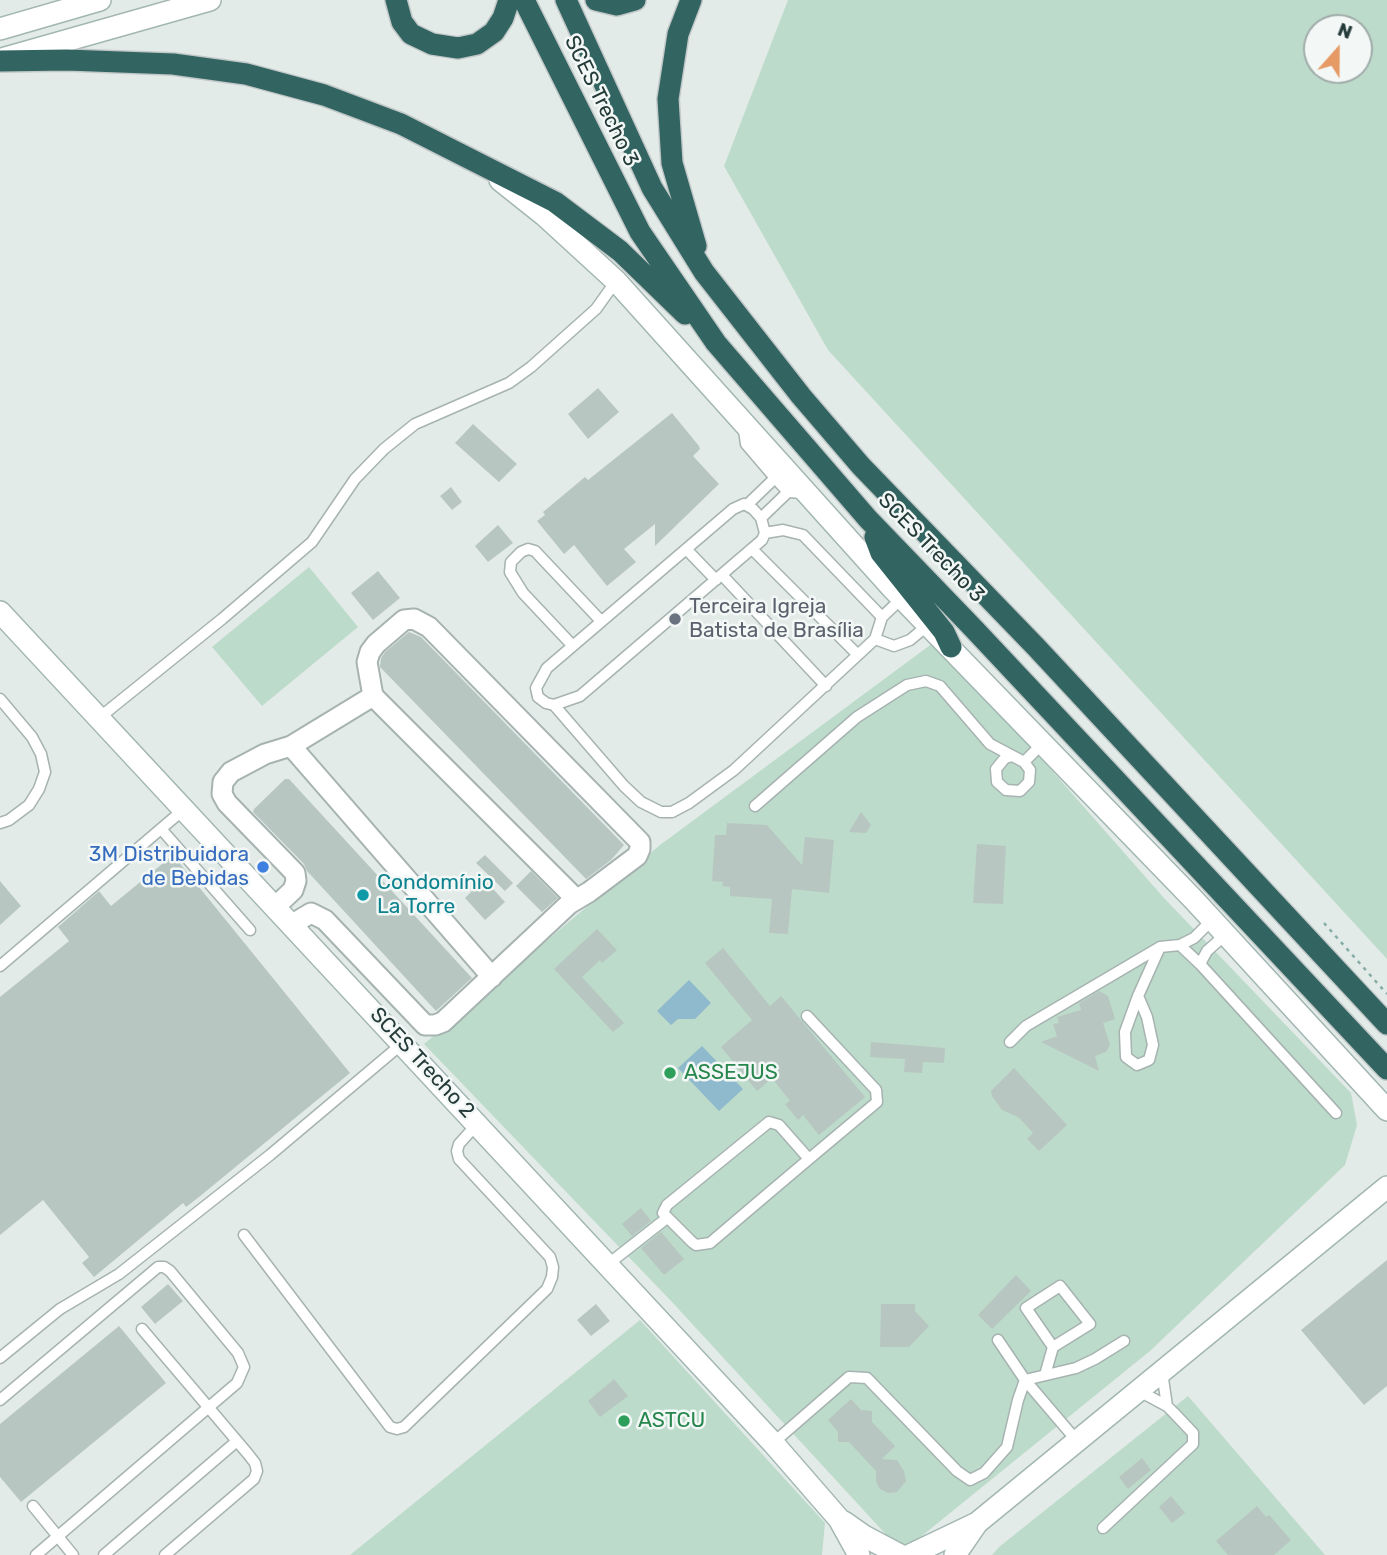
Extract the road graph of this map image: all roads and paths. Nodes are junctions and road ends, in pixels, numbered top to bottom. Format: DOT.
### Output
graph roads {
  1 [pos="100,0"];
  2 [pos="210,0"];
  3 [pos="396,0"];
  4 [pos="509,0"];
  5 [pos="524,0"];
  6 [pos="566,0"];
  7 [pos="596,0"];
  8 [pos="635,0"];
  9 [pos="691,0"];
  10 [pos="0,29"];
  11 [pos="0,60"];
  12 [pos="477,162"];
  13 [pos="704,272"];
  14 [pos="616,281"];
  15 [pos="716,343"];
  16 [pos="744,423"];
  17 [pos="775,478"];
  18 [pos="797,492"];
  19 [pos="748,504"];
  20 [pos="761,518"];
  21 [pos="868,519"];
  22 [pos="765,533"];
  23 [pos="752,549"];
  24 [pos="687,550"];
  25 [pos="719,578"];
  26 [pos="902,598"];
  27 [pos="882,617"];
  28 [pos="2,618"];
  29 [pos="601,621"];
  30 [pos="928,624"];
  31 [pos="875,639"];
  32 [pos="572,645"];
  33 [pos="951,647"];
  34 [pos="858,655"];
  35 [pos="826,686"];
  36 [pos="373,696"];
  37 [pos="0,699"];
  38 [pos="554,705"];
  39 [pos="98,719"];
  40 [pos="1043,743"];
  41 [pos="291,746"];
  42 [pos="1013,756"];
  43 [pos="1024,762"];
  44 [pos="755,806"];
  45 [pos="183,810"];
  46 [pos="0,824"];
  47 [pos="162,830"];
  48 [pos="576,899"];
  49 [pos="275,907"];
  50 [pos="1324,923"];
  51 [pos="291,925"];
  52 [pos="1219,927"];
  53 [pos="250,930"];
  54 [pos="1180,945"];
  55 [pos="1160,947"];
  56 [pos="1200,964"];
  57 [pos="0,966"];
  58 [pos="492,977"];
  59 [pos="1387,994"];
  60 [pos="1138,996"];
  61 [pos="807,1016"];
  62 [pos="1387,1024"];
  63 [pos="1010,1042"];
  64 [pos="403,1043"];
  65 [pos="1387,1069"];
  66 [pos="1387,1110"];
  67 [pos="1336,1113"];
  68 [pos="477,1124"];
  69 [pos="809,1160"];
  70 [pos="1387,1187"];
  71 [pos="667,1218"];
  72 [pos="244,1235"];
  73 [pos="607,1265"];
  74 [pos="142,1329"];
  75 [pos="998,1340"];
  76 [pos="1124,1341"];
  77 [pos="1053,1347"];
  78 [pos="0,1358"];
  79 [pos="1162,1372"];
  80 [pos="1045,1375"];
  81 [pos="1025,1380"];
  82 [pos="1139,1390"];
  83 [pos="0,1400"];
  84 [pos="1167,1406"];
  85 [pos="208,1408"];
  86 [pos="237,1441"];
  87 [pos="1077,1441"];
  88 [pos="773,1443"];
  89 [pos="33,1506"];
  90 [pos="839,1519"];
  91 [pos="977,1523"];
  92 [pos="1103,1528"];
  93 [pos="57,1537"];
  94 [pos="36,1555"];
  95 [pos="73,1555"];
  96 [pos="104,1555"];
  97 [pos="165,1555"];
  98 [pos="859,1555"];
  99 [pos="899,1555"];
  100 [pos="908,1555"];
  101 [pos="956,1555"];
  1 -- 10 [label="street"];
  2 -- 11 [label="street"];
  3 -- 4 [label="highway"];
  5 -- 15 [label="highway, SCES Trecho 3"];
  6 -- 13 [label="highway, SCES Trecho 3"];
  7 -- 8 [label="highway"];
  9 -- 13 [label="highway"];
  11 -- 12 [label="highway"];
  12 -- 14 [label="street"];
  12 -- 15 [label="highway"];
  13 -- 62 [label="highway, SCES Trecho 3"];
  14 -- 16 [label="street"];
  14 -- 39 [label="lane"];
  15 -- 21 [label="highway, SCES Trecho 3"];
  16 -- 17 [label="lane"];
  16 -- 18 [label="street"];
  17 -- 18 [label="lane"];
  17 -- 19 [label="lane"];
  18 -- 20 [label="lane"];
  18 -- 26 [label="street"];
  19 -- 20 [label="lane"];
  19 -- 24 [label="lane"];
  20 -- 22 [label="lane"];
  21 -- 33 [label="highway"];
  21 -- 65 [label="highway, SCES Trecho 3"];
  22 -- 23 [label="lane"];
  22 -- 27 [label="lane"];
  23 -- 25 [label="lane"];
  23 -- 34 [label="lane"];
  24 -- 25 [label="lane"];
  24 -- 29 [label="lane"];
  25 -- 35 [label="lane"];
  25 -- 38 [label="lane"];
  26 -- 27 [label="lane"];
  26 -- 30 [label="street"];
  27 -- 31 [label="lane"];
  28 -- 39 [label="street, SCES Trecho 2"];
  29 -- 32 [label="lane"];
  29 -- 32 [label="lane"];
  30 -- 31 [label="lane"];
  30 -- 33 [label="street"];
  31 -- 34 [label="lane"];
  32 -- 38 [label="lane"];
  33 -- 40 [label="street"];
  34 -- 35 [label="lane"];
  35 -- 38 [label="lane"];
  36 -- 41 [label="street"];
  36 -- 48 [label="street"];
  36 -- 48 [label="street"];
  37 -- 46 [label="lane"];
  39 -- 45 [label="street, SCES Trecho 2"];
  40 -- 43 [label="lane"];
  40 -- 52 [label="street"];
  41 -- 49 [label="street"];
  41 -- 58 [label="street"];
  42 -- 43 [label="lane"];
  42 -- 43 [label="lane"];
  42 -- 44 [label="lane"];
  45 -- 47 [label="lane"];
  45 -- 49 [label="street, SCES Trecho 2"];
  47 -- 53 [label="lane"];
  47 -- 57 [label="lane"];
  48 -- 58 [label="street"];
  49 -- 51 [label="street, SCES Trecho 2"];
  50 -- 59 [label="path"];
  51 -- 58 [label="street"];
  51 -- 64 [label="street, SCES Trecho 2"];
  52 -- 54 [label="lane"];
  52 -- 56 [label="lane"];
  52 -- 66 [label="street"];
  54 -- 55 [label="lane"];
  54 -- 56 [label="lane"];
  55 -- 60 [label="lane"];
  55 -- 63 [label="lane"];
  56 -- 67 [label="lane"];
  60 -- 60 [label="lane"];
  61 -- 69 [label="lane"];
  64 -- 68 [label="street, SCES Trecho 2"];
  64 -- 78 [label="lane"];
  68 -- 72 [label="lane"];
  68 -- 73 [label="street, SCES Trecho 2"];
  69 -- 71 [label="lane"];
  69 -- 71 [label="lane"];
  70 -- 79 [label="street"];
  71 -- 73 [label="lane"];
  73 -- 88 [label="street, SCES Trecho 2"];
  74 -- 85 [label="lane"];
  75 -- 81 [label="lane"];
  76 -- 80 [label="lane"];
  77 -- 77 [label="lane"];
  77 -- 80 [label="lane"];
  79 -- 82 [label="street"];
  79 -- 84 [label="lane"];
  80 -- 81 [label="lane"];
  81 -- 87 [label="lane"];
  81 -- 88 [label="lane"];
  82 -- 84 [label="lane"];
  82 -- 87 [label="street"];
  83 -- 85 [label="lane"];
  84 -- 92 [label="lane"];
  85 -- 86 [label="lane"];
  85 -- 93 [label="lane"];
  86 -- 96 [label="lane"];
  86 -- 97 [label="lane"];
  87 -- 91 [label="street"];
  88 -- 90 [label="street, SCES Trecho 2"];
  89 -- 93 [label="lane"];
  90 -- 98 [label="street, SCES Trecho 2"];
  90 -- 99 [label="street, SCES Trecho 2"];
  91 -- 100 [label="street"];
  91 -- 101 [label="street"];
  93 -- 94 [label="lane"];
  93 -- 95 [label="lane"];
  99 -- 100 [label="street"];
}
